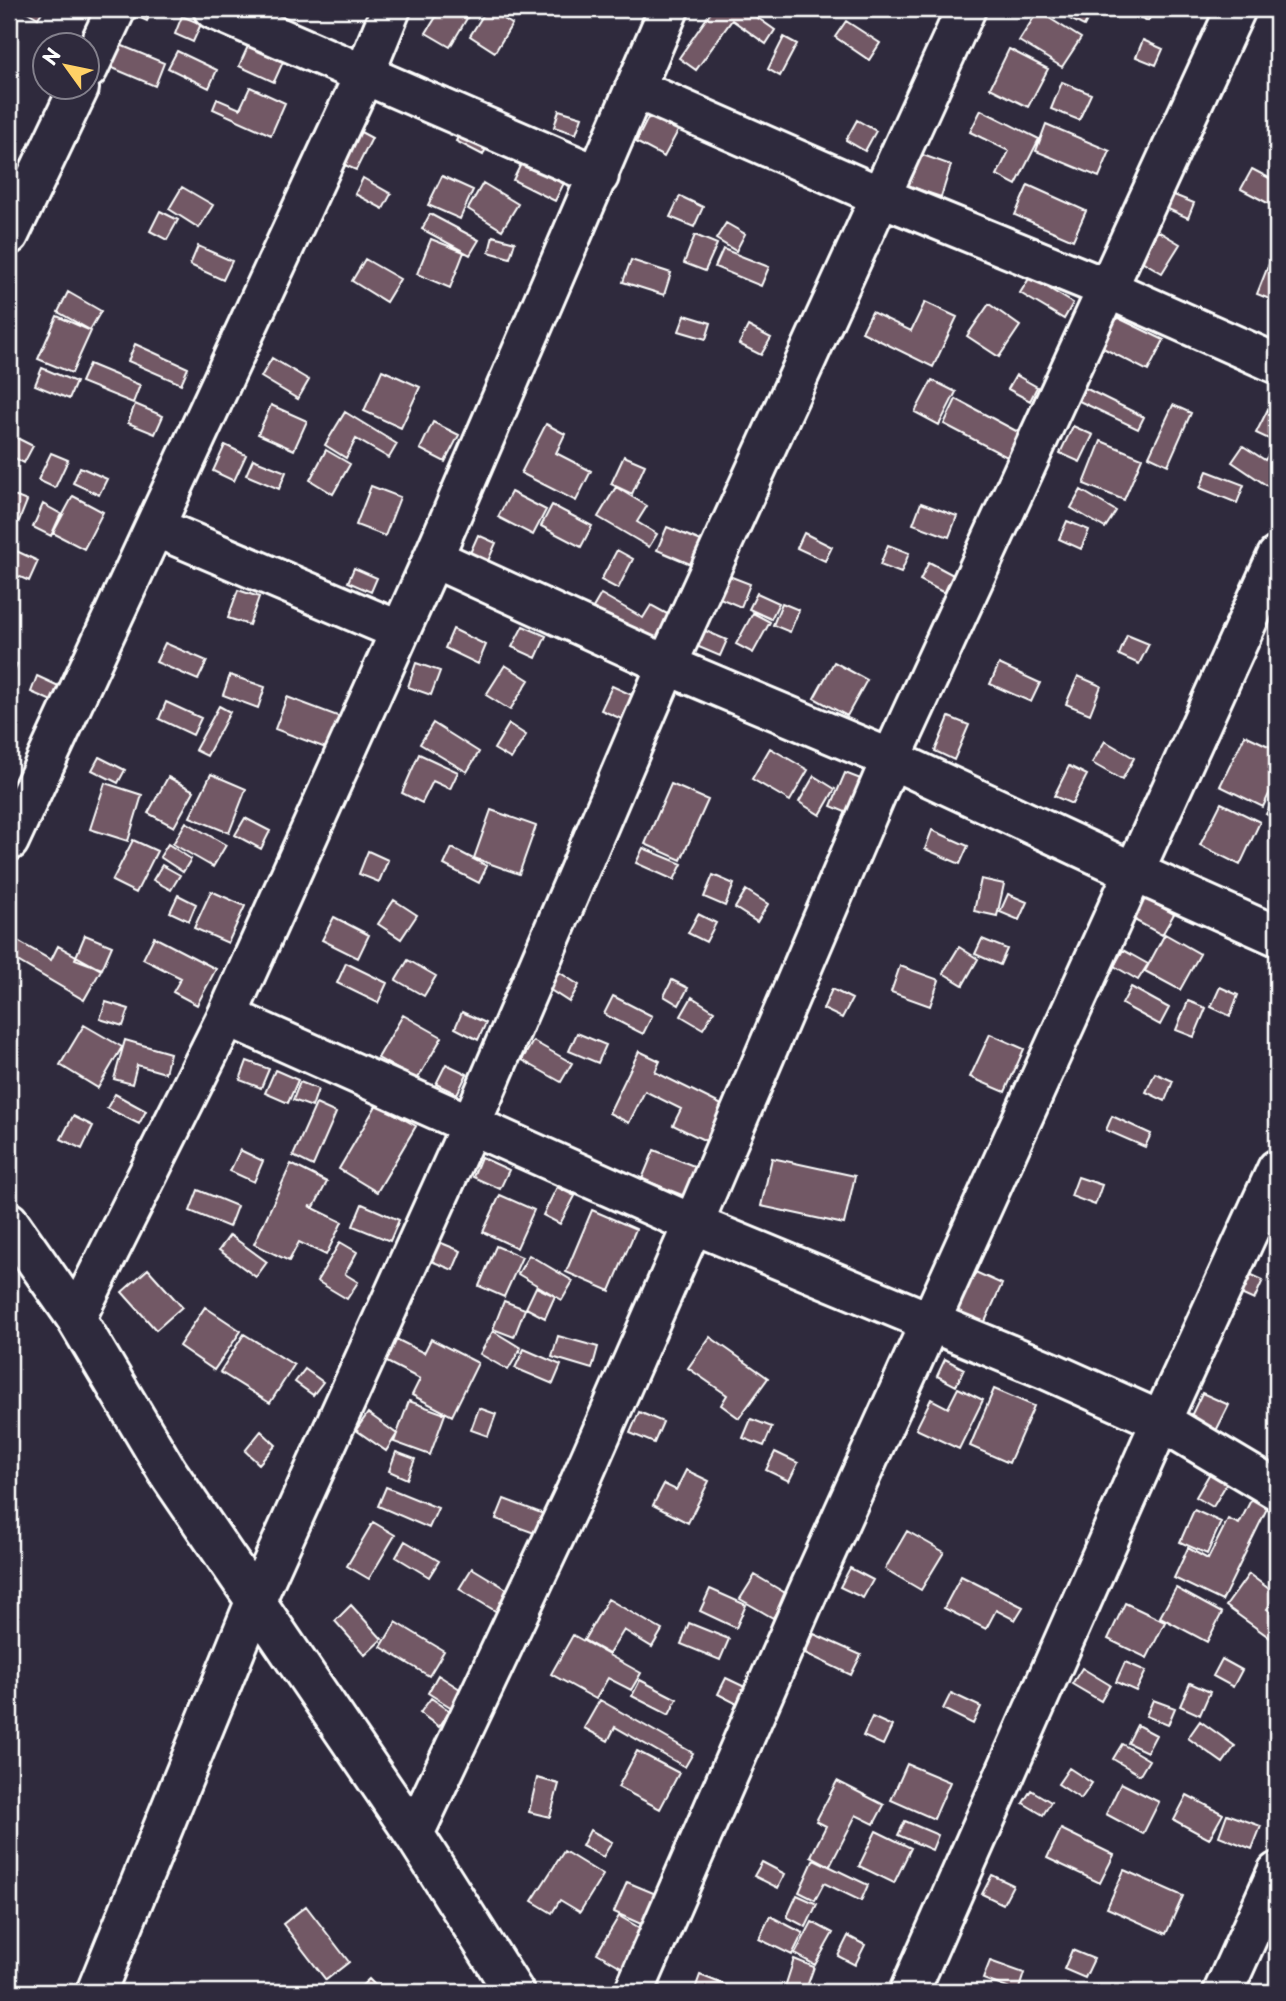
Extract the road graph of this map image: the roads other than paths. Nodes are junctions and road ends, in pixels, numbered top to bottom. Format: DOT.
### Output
graph roads {
  1 [pos="116,9"];
  2 [pos="213,9"];
  3 [pos="391,9"];
  4 [pos="669,9"];
  5 [pos="966,9"];
  6 [pos="1236,9"];
  7 [pos="102,39"];
  8 [pos="363,75"];
  9 [pos="636,89"];
  10 [pos="72,102"];
  11 [pos="599,176"];
  12 [pos="882,197"];
  13 [pos="9,235"];
  14 [pos="1106,288"];
  15 [pos="1277,364"];
  16 [pos="155,527"];
  17 [pos="1277,556"];
  18 [pos="433,558"];
  19 [pos="400,631"];
  20 [pos="667,665"];
  21 [pos="891,759"];
  22 [pos="9,841"];
  23 [pos="1134,872"];
  24 [pos="1277,936"];
  25 [pos="227,1016"];
  26 [pos="471,1124"];
  27 [pos="1277,1169"];
  28 [pos="9,1222"];
  29 [pos="693,1224"];
  30 [pos="76,1318"];
  31 [pos="930,1323"];
  32 [pos="1161,1421"];
  33 [pos="1277,1490"];
  34 [pos="255,1602"];
  35 [pos="414,1834"];
  36 [pos="1277,1872"];
  37 [pos="1267,1920"];
  38 [pos="96,1992"];
  39 [pos="514,1992"];
  40 [pos="634,1992"];
  41 [pos="909,1992"];
  42 [pos="1223,1992"];
  1 -- 7 [label="street"];
  2 -- 8 [label="street"];
  3 -- 8 [label="street"];
  4 -- 9 [label="street"];
  5 -- 12 [label="street"];
  6 -- 14 [label="street"];
  8 -- 11 [label="street"];
  8 -- 16 [label="street"];
  9 -- 11 [label="street"];
  9 -- 12 [label="street"];
  10 -- 13 [label="street"];
  11 -- 18 [label="street"];
  12 -- 14 [label="street"];
  12 -- 20 [label="street"];
  14 -- 15 [label="street"];
  14 -- 21 [label="street"];
  16 -- 19 [label="street"];
  16 -- 22 [label="street"];
  17 -- 23 [label="street"];
  18 -- 19 [label="street"];
  18 -- 20 [label="street"];
  19 -- 25 [label="street"];
  20 -- 21 [label="street"];
  20 -- 26 [label="street"];
  21 -- 23 [label="street"];
  21 -- 29 [label="street"];
  23 -- 24 [label="street"];
  23 -- 31 [label="street"];
  25 -- 26 [label="street"];
  25 -- 30 [label="street"];
  26 -- 29 [label="street"];
  26 -- 34 [label="street"];
  27 -- 32 [label="street"];
  28 -- 30 [label="street"];
  29 -- 31 [label="street"];
  29 -- 35 [label="street"];
  30 -- 34 [label="street"];
  31 -- 32 [label="street"];
  31 -- 40 [label="street"];
  32 -- 33 [label="street"];
  32 -- 41 [label="street"];
  34 -- 35 [label="street"];
  34 -- 38 [label="street"];
  35 -- 39 [label="street"];
  36 -- 37 [label="street"];
  37 -- 42 [label="street"];
}
